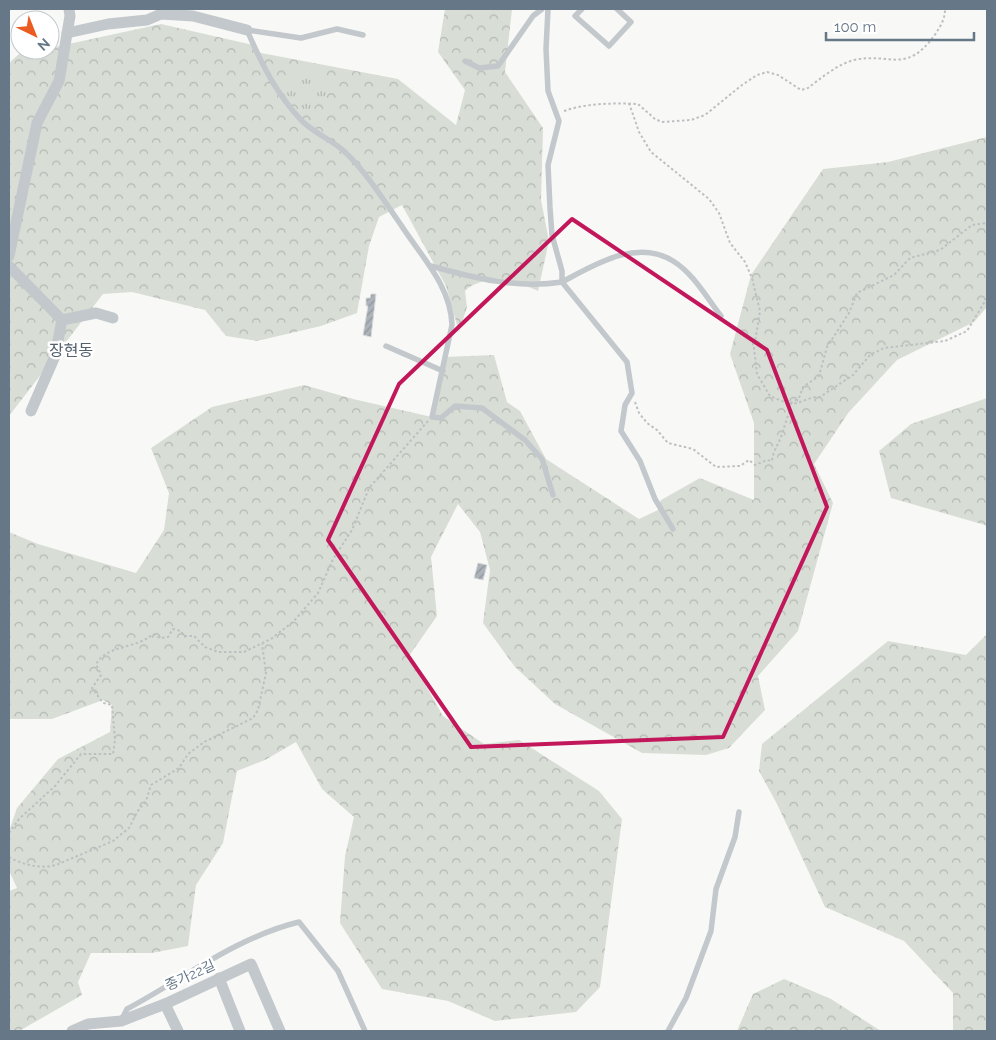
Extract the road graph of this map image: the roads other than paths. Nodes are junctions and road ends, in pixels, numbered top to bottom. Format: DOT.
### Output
graph roads {
  1 [pos="69,9"];
  2 [pos="542,9"];
  3 [pos="548,9"];
  4 [pos="582,9"];
  5 [pos="617,9"];
  6 [pos="247,30"];
  7 [pos="67,33"];
  8 [pos="364,35"];
  9 [pos="465,61"];
  10 [pos="9,256"];
  11 [pos="9,266"];
  12 [pos="431,266"];
  13 [pos="562,282"];
  14 [pos="721,316"];
  15 [pos="114,318"];
  16 [pos="62,320"];
  17 [pos="386,346"];
  18 [pos="443,371"];
  19 [pos="31,411"];
  20 [pos="553,494"];
  21 [pos="673,529"];
  22 [pos="739,812"];
  23 [pos="219,978"];
  24 [pos="165,1004"];
  25 [pos="121,1021"];
  26 [pos="108,1028"];
  27 [pos="72,1031"];
  28 [pos="178,1031"];
  29 [pos="240,1031"];
  30 [pos="280,1031"];
  31 [pos="365,1031"];
  32 [pos="668,1031"];
  1 -- 7 [label="street"];
  2 -- 9 [label="lane"];
  3 -- 13 [label="lane"];
  4 -- 5 [label="lane"];
  6 -- 7 [label="street"];
  6 -- 8 [label="lane"];
  6 -- 12 [label="lane"];
  7 -- 10 [label="street"];
  11 -- 16 [label="street"];
  12 -- 13 [label="lane"];
  12 -- 18 [label="lane"];
  13 -- 14 [label="lane"];
  13 -- 21 [label="lane"];
  15 -- 16 [label="street"];
  16 -- 19 [label="street"];
  17 -- 18 [label="lane"];
  18 -- 20 [label="lane"];
  22 -- 32 [label="lane"];
  23 -- 24 [label="street, 종가22길"];
  23 -- 29 [label="street"];
  23 -- 30 [label="street, 종가22길"];
  24 -- 25 [label="street, 종가22길"];
  24 -- 28 [label="street"];
  25 -- 26 [label="street, 종가22길"];
  25 -- 31 [label="lane"];
  26 -- 27 [label="street, 종가22길"];
}
